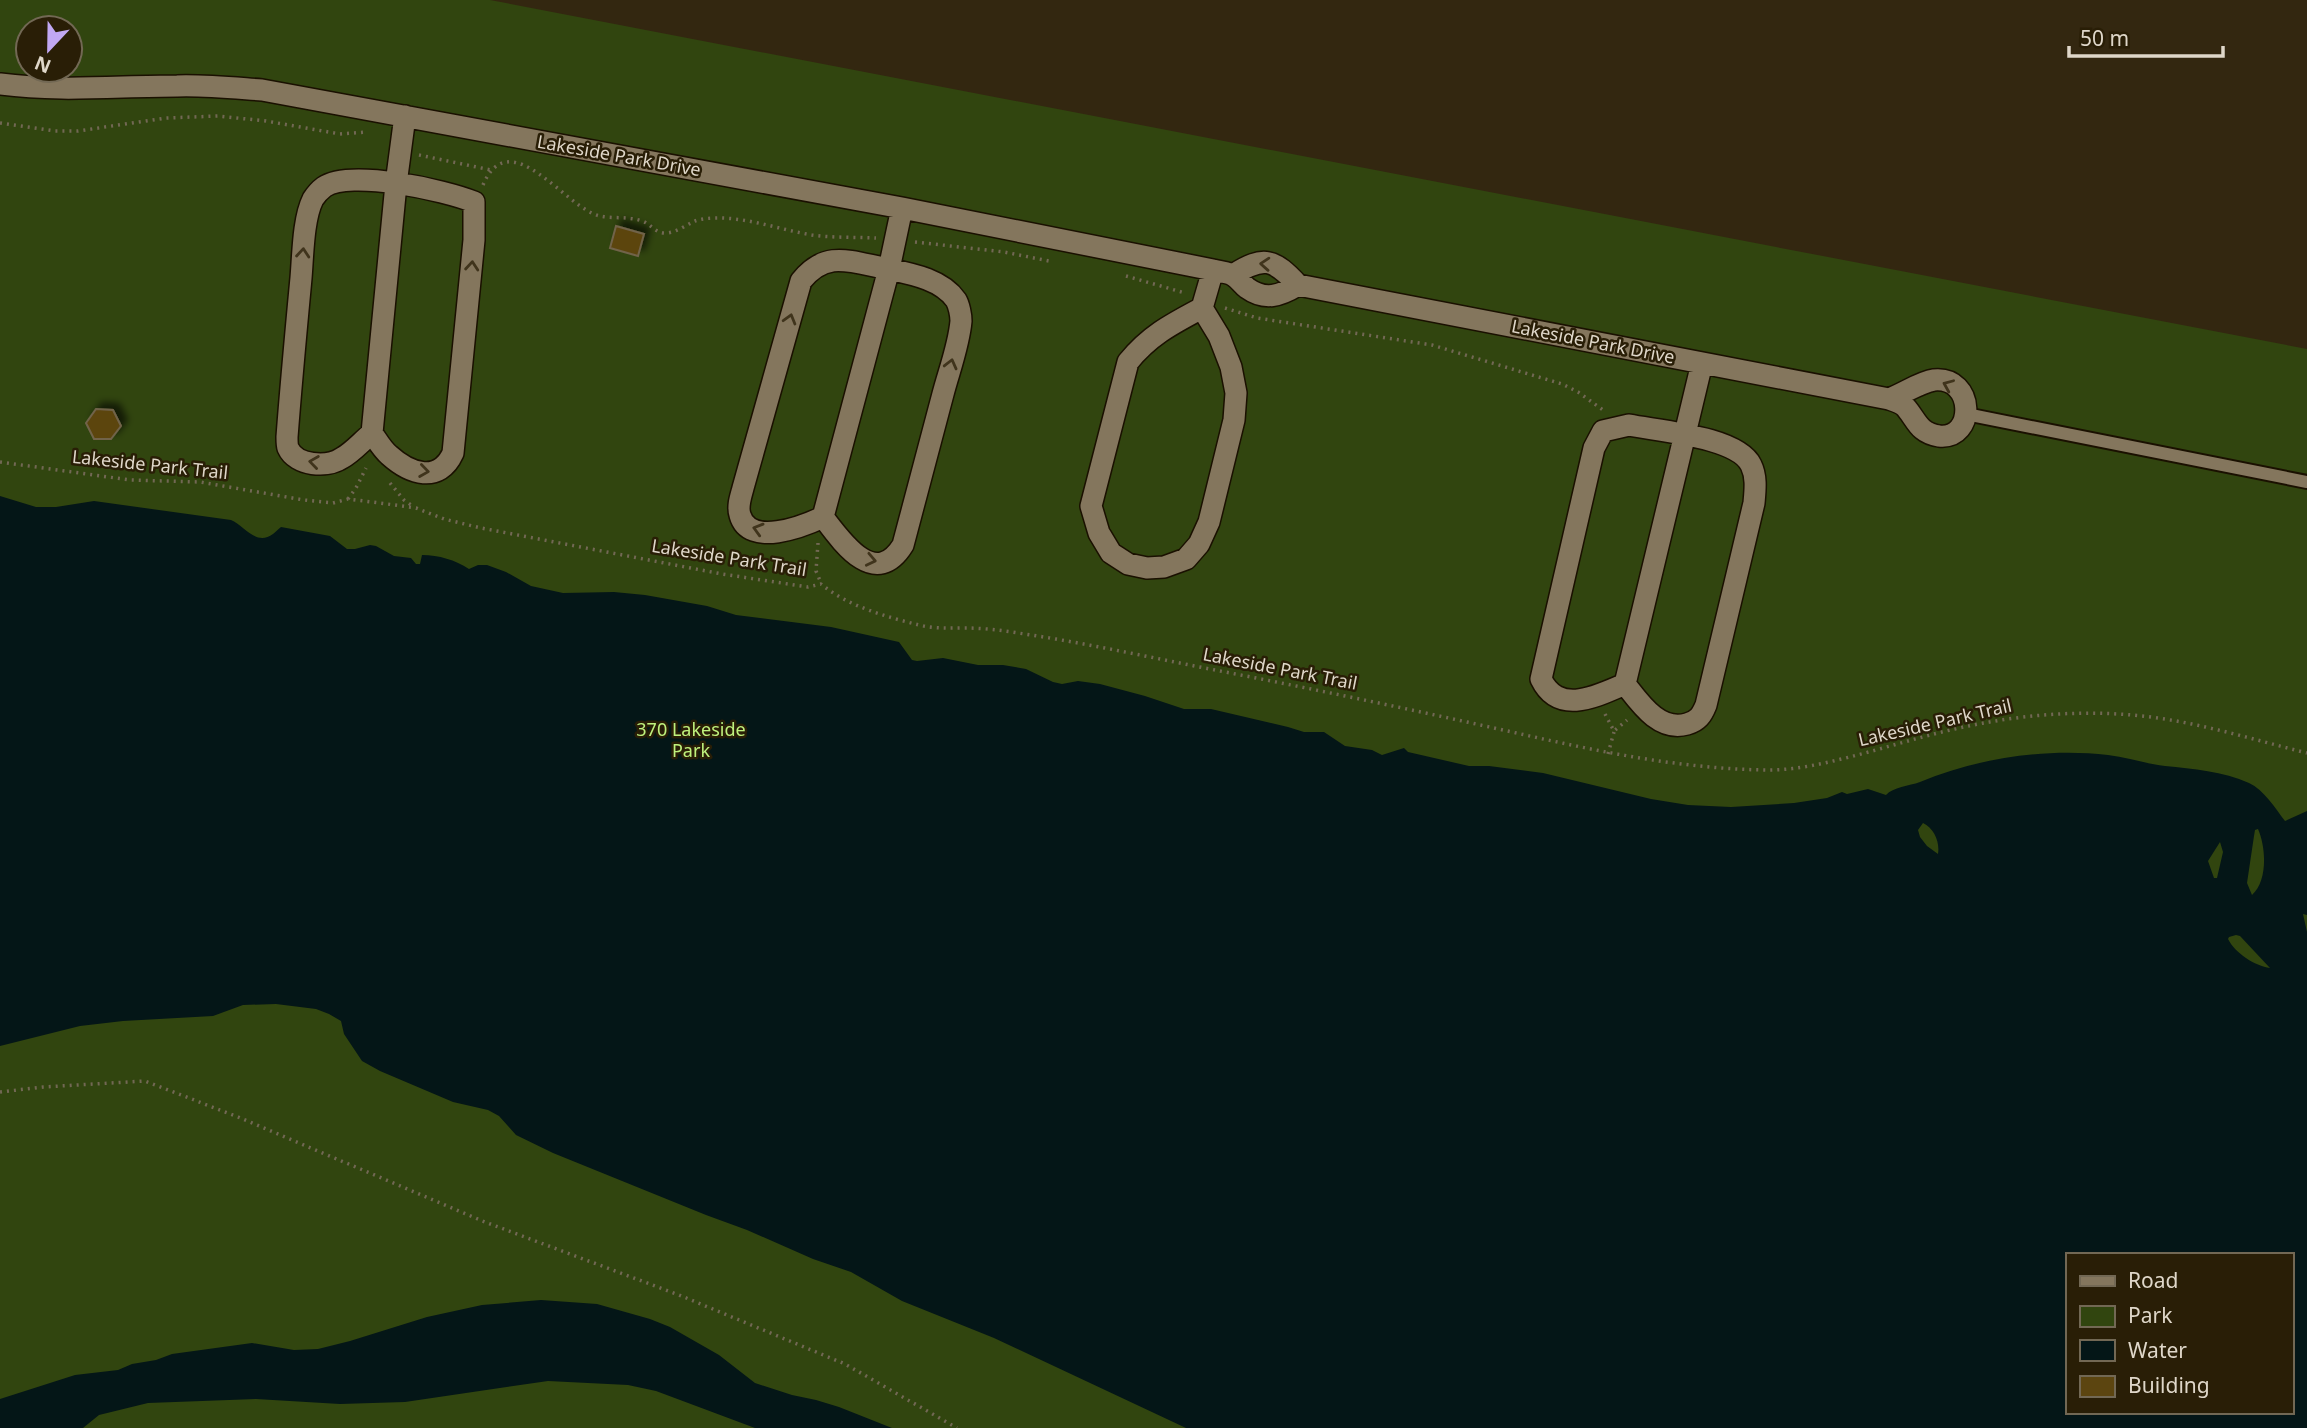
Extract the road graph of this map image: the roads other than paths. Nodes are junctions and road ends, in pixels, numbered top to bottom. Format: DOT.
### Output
graph roads {
  1 [pos="0,85"];
  2 [pos="405,116"];
  3 [pos="396,184"];
  4 [pos="902,208"];
  5 [pos="889,269"];
  6 [pos="1223,273"];
  7 [pos="1298,285"];
  8 [pos="1203,304"];
  9 [pos="1702,363"];
  10 [pos="1889,399"];
  11 [pos="1966,414"];
  12 [pos="372,433"];
  13 [pos="1685,436"];
  14 [pos="2307,482"];
  15 [pos="823,517"];
  16 [pos="1625,684"];
  1 -- 2 [label="street, Lakeside Park Drive"];
  2 -- 3 [label="street"];
  2 -- 4 [label="street, Lakeside Park Drive"];
  3 -- 12 [label="street"];
  12 -- 3 [label="street, one-way"];
  12 -- 3 [label="street, one-way"];
  4 -- 5 [label="street"];
  4 -- 6 [label="street, Lakeside Park Drive"];
  5 -- 15 [label="street"];
  15 -- 5 [label="street, one-way"];
  15 -- 5 [label="street, one-way"];
  6 -- 7 [label="street, Lakeside Park Drive"];
  7 -- 6 [label="street, Lakeside Park Drive, one-way"];
  6 -- 8 [label="street"];
  7 -- 9 [label="street, Lakeside Park Drive"];
  8 -- 8 [label="street"];
  9 -- 10 [label="street, Lakeside Park Drive"];
  9 -- 13 [label="street"];
  10 -- 11 [label="street, Lakeside Park Drive"];
  11 -- 10 [label="street, one-way"];
  11 -- 14 [label="lane"];
  13 -- 16 [label="street"];
  13 -- 16 [label="street"];
  13 -- 16 [label="street"];
}
